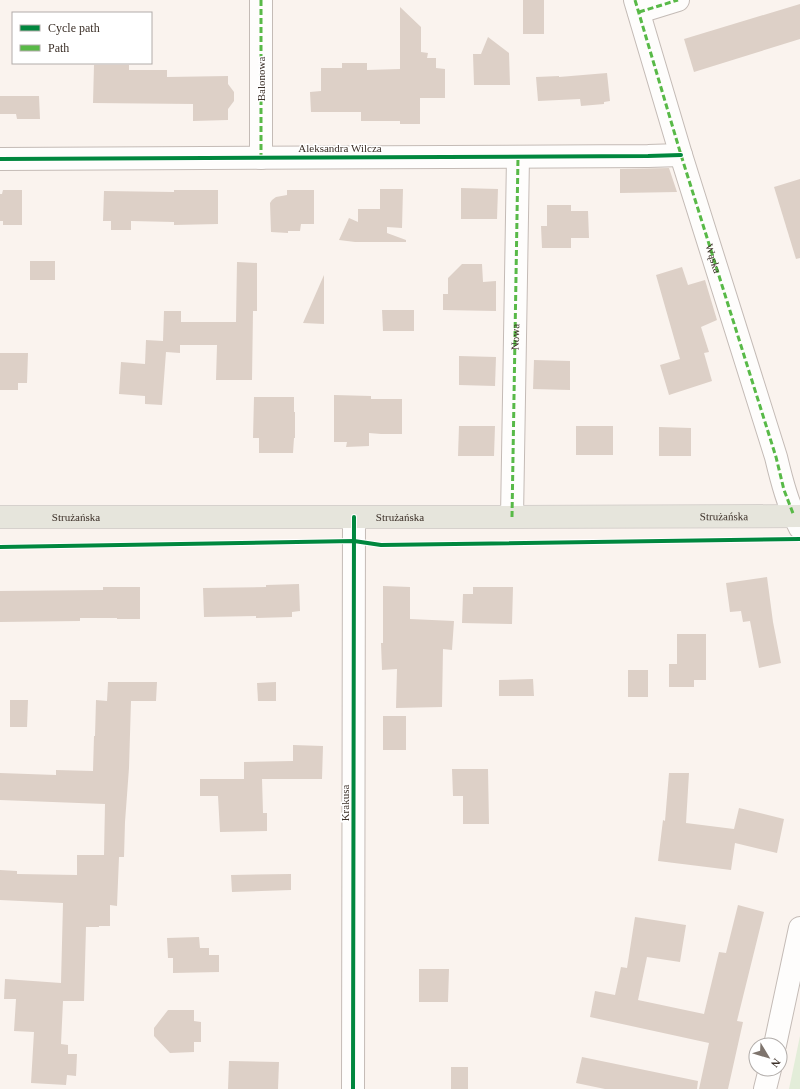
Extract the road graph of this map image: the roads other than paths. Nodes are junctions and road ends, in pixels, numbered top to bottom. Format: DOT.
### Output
graph roads {
  1 [pos="261,0"];
  2 [pos="678,0"];
  3 [pos="637,6"];
  4 [pos="681,155"];
  5 [pos="518,157"];
  6 [pos="261,158"];
  7 [pos="0,159"];
  8 [pos="0,517"];
  9 [pos="354,517"];
  10 [pos="512,517"];
  11 [pos="798,520"];
  12 [pos="800,928"];
  13 [pos="777,1037"];
  14 [pos="768,1077"];
  15 [pos="353,1089"];
  16 [pos="765,1089"];
  1 -- 6 [label="street, Balonowa"];
  2 -- 3 [label="street"];
  3 -- 4 [label="street, Wąska"];
  4 -- 5 [label="street, Aleksandra Wilcza"];
  4 -- 11 [label="street, Wąska"];
  5 -- 6 [label="street, Aleksandra Wilcza"];
  5 -- 10 [label="street, Nowa"];
  6 -- 7 [label="street, Aleksandra Wilcza"];
  8 -- 9 [label="main road, Strużańska"];
  9 -- 10 [label="main road, Strużańska"];
  9 -- 15 [label="street, Krakusa"];
  10 -- 11 [label="main road, Strużańska"];
  12 -- 13 [label="street"];
  14 -- 16 [label="street"];
}
